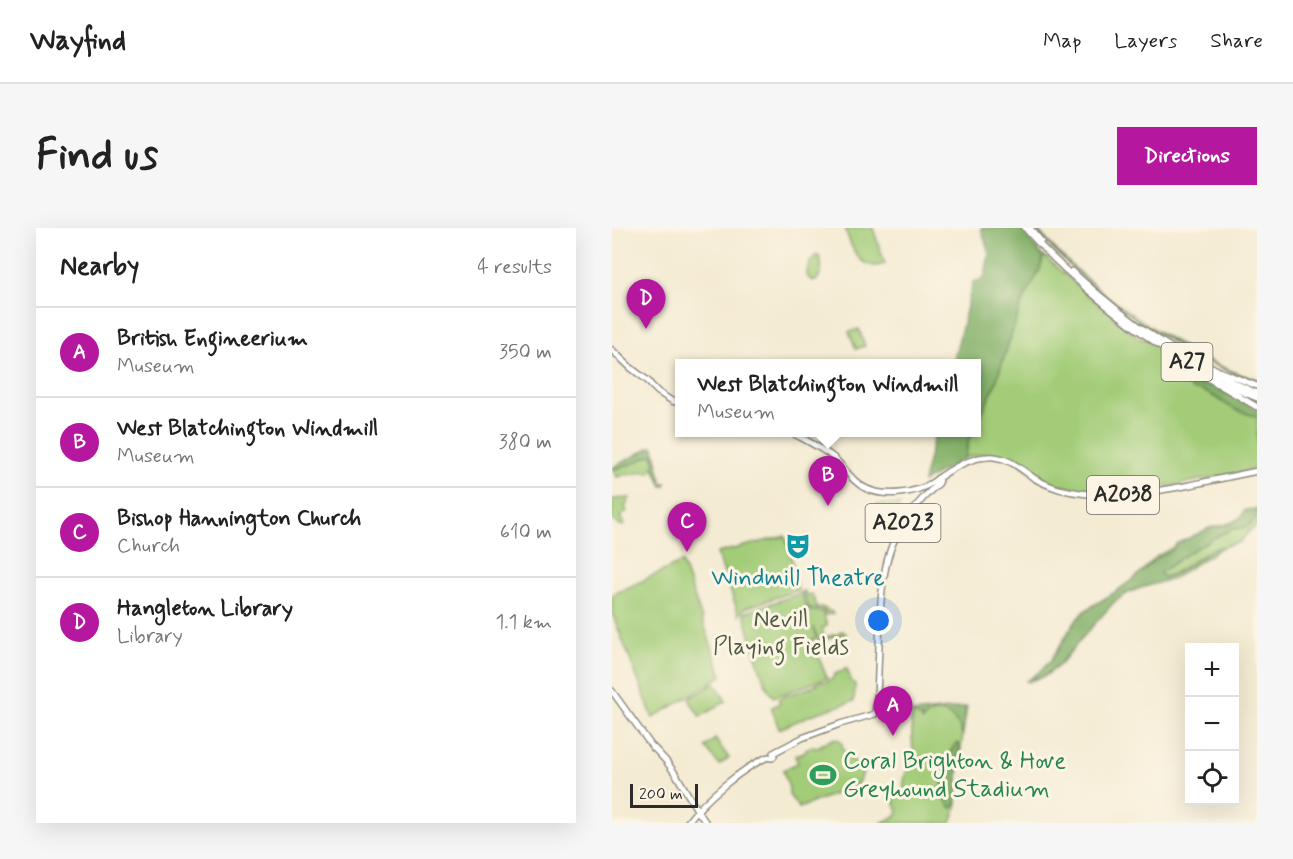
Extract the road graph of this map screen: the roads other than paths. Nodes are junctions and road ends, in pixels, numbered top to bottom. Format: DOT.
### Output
graph roads {
  1 [pos="1025,228"];
  2 [pos="1030,228"];
  3 [pos="1160,340"];
  4 [pos="612,352"];
  5 [pos="1172,353"];
  6 [pos="1257,386"];
  7 [pos="1257,395"];
  8 [pos="675,400"];
  9 [pos="1257,407"];
  10 [pos="802,437"];
  11 [pos="1257,471"];
  12 [pos="936,479"];
  13 [pos="612,691"];
  14 [pos="697,810"];
  15 [pos="687,823"];
  16 [pos="706,823"];
  1 -- 5 [label="main road, A27"];
  2 -- 3 [label="main road, A27"];
  3 -- 6 [label="main road, A27"];
  3 -- 7 [label="main road, A27"];
  4 -- 8 [label="main road"];
  5 -- 7 [label="main road, A27"];
  5 -- 9 [label="main road, A27"];
  10 -- 12 [label="main road, A2038"];
  11 -- 12 [label="main road, A2038"];
  12 -- 14 [label="main road, A2023"];
  13 -- 14 [label="main road"];
  14 -- 15 [label="main road"];
  14 -- 16 [label="main road"];
}
